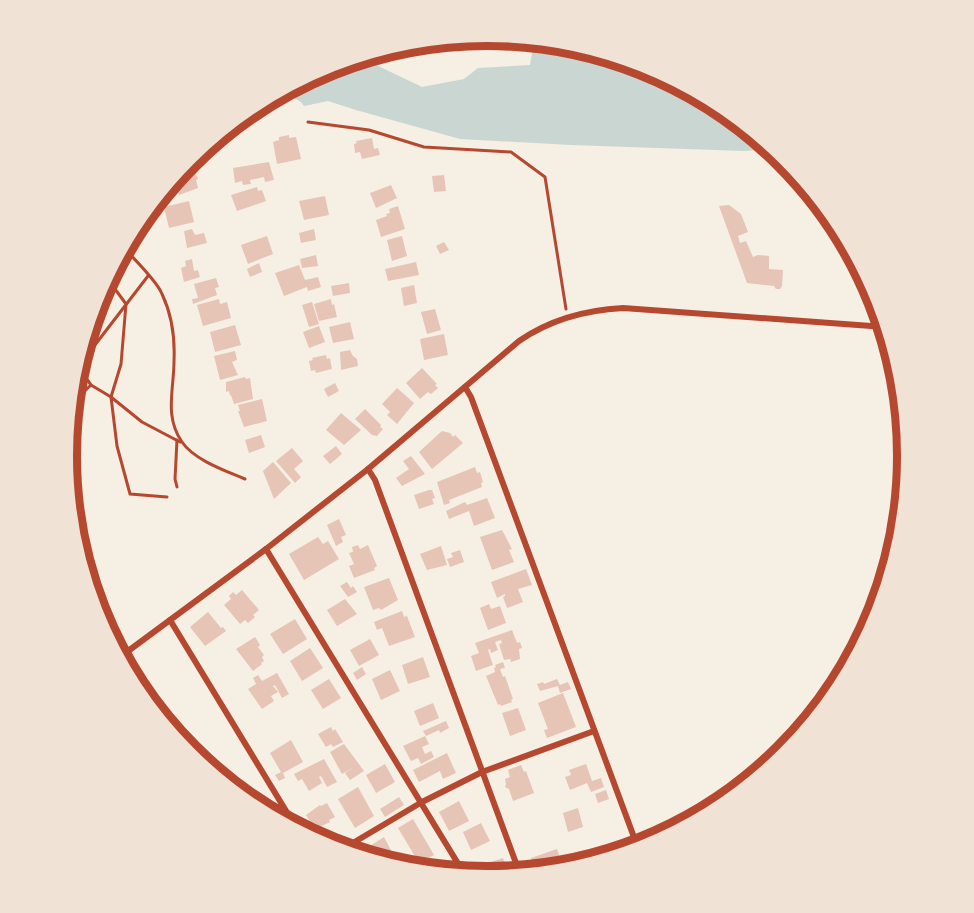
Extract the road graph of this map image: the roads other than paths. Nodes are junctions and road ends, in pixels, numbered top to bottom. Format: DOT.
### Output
graph roads {
  1 [pos="875,326"];
  2 [pos="465,387"];
  3 [pos="368,469"];
  4 [pos="266,549"];
  5 [pos="170,620"];
  6 [pos="127,652"];
  7 [pos="594,731"];
  8 [pos="482,772"];
  9 [pos="422,802"];
  10 [pos="289,815"];
  11 [pos="635,839"];
  12 [pos="352,844"];
  13 [pos="460,866"];
  14 [pos="517,866"];
  1 -- 2 [label="street"];
  2 -- 3 [label="street"];
  2 -- 7 [label="street"];
  3 -- 4 [label="street"];
  3 -- 8 [label="street"];
  4 -- 5 [label="street"];
  4 -- 9 [label="street"];
  5 -- 6 [label="street"];
  5 -- 10 [label="street"];
  7 -- 8 [label="street"];
  7 -- 11 [label="street"];
  8 -- 9 [label="street"];
  8 -- 14 [label="street"];
  9 -- 12 [label="street"];
  9 -- 13 [label="street"];
}
